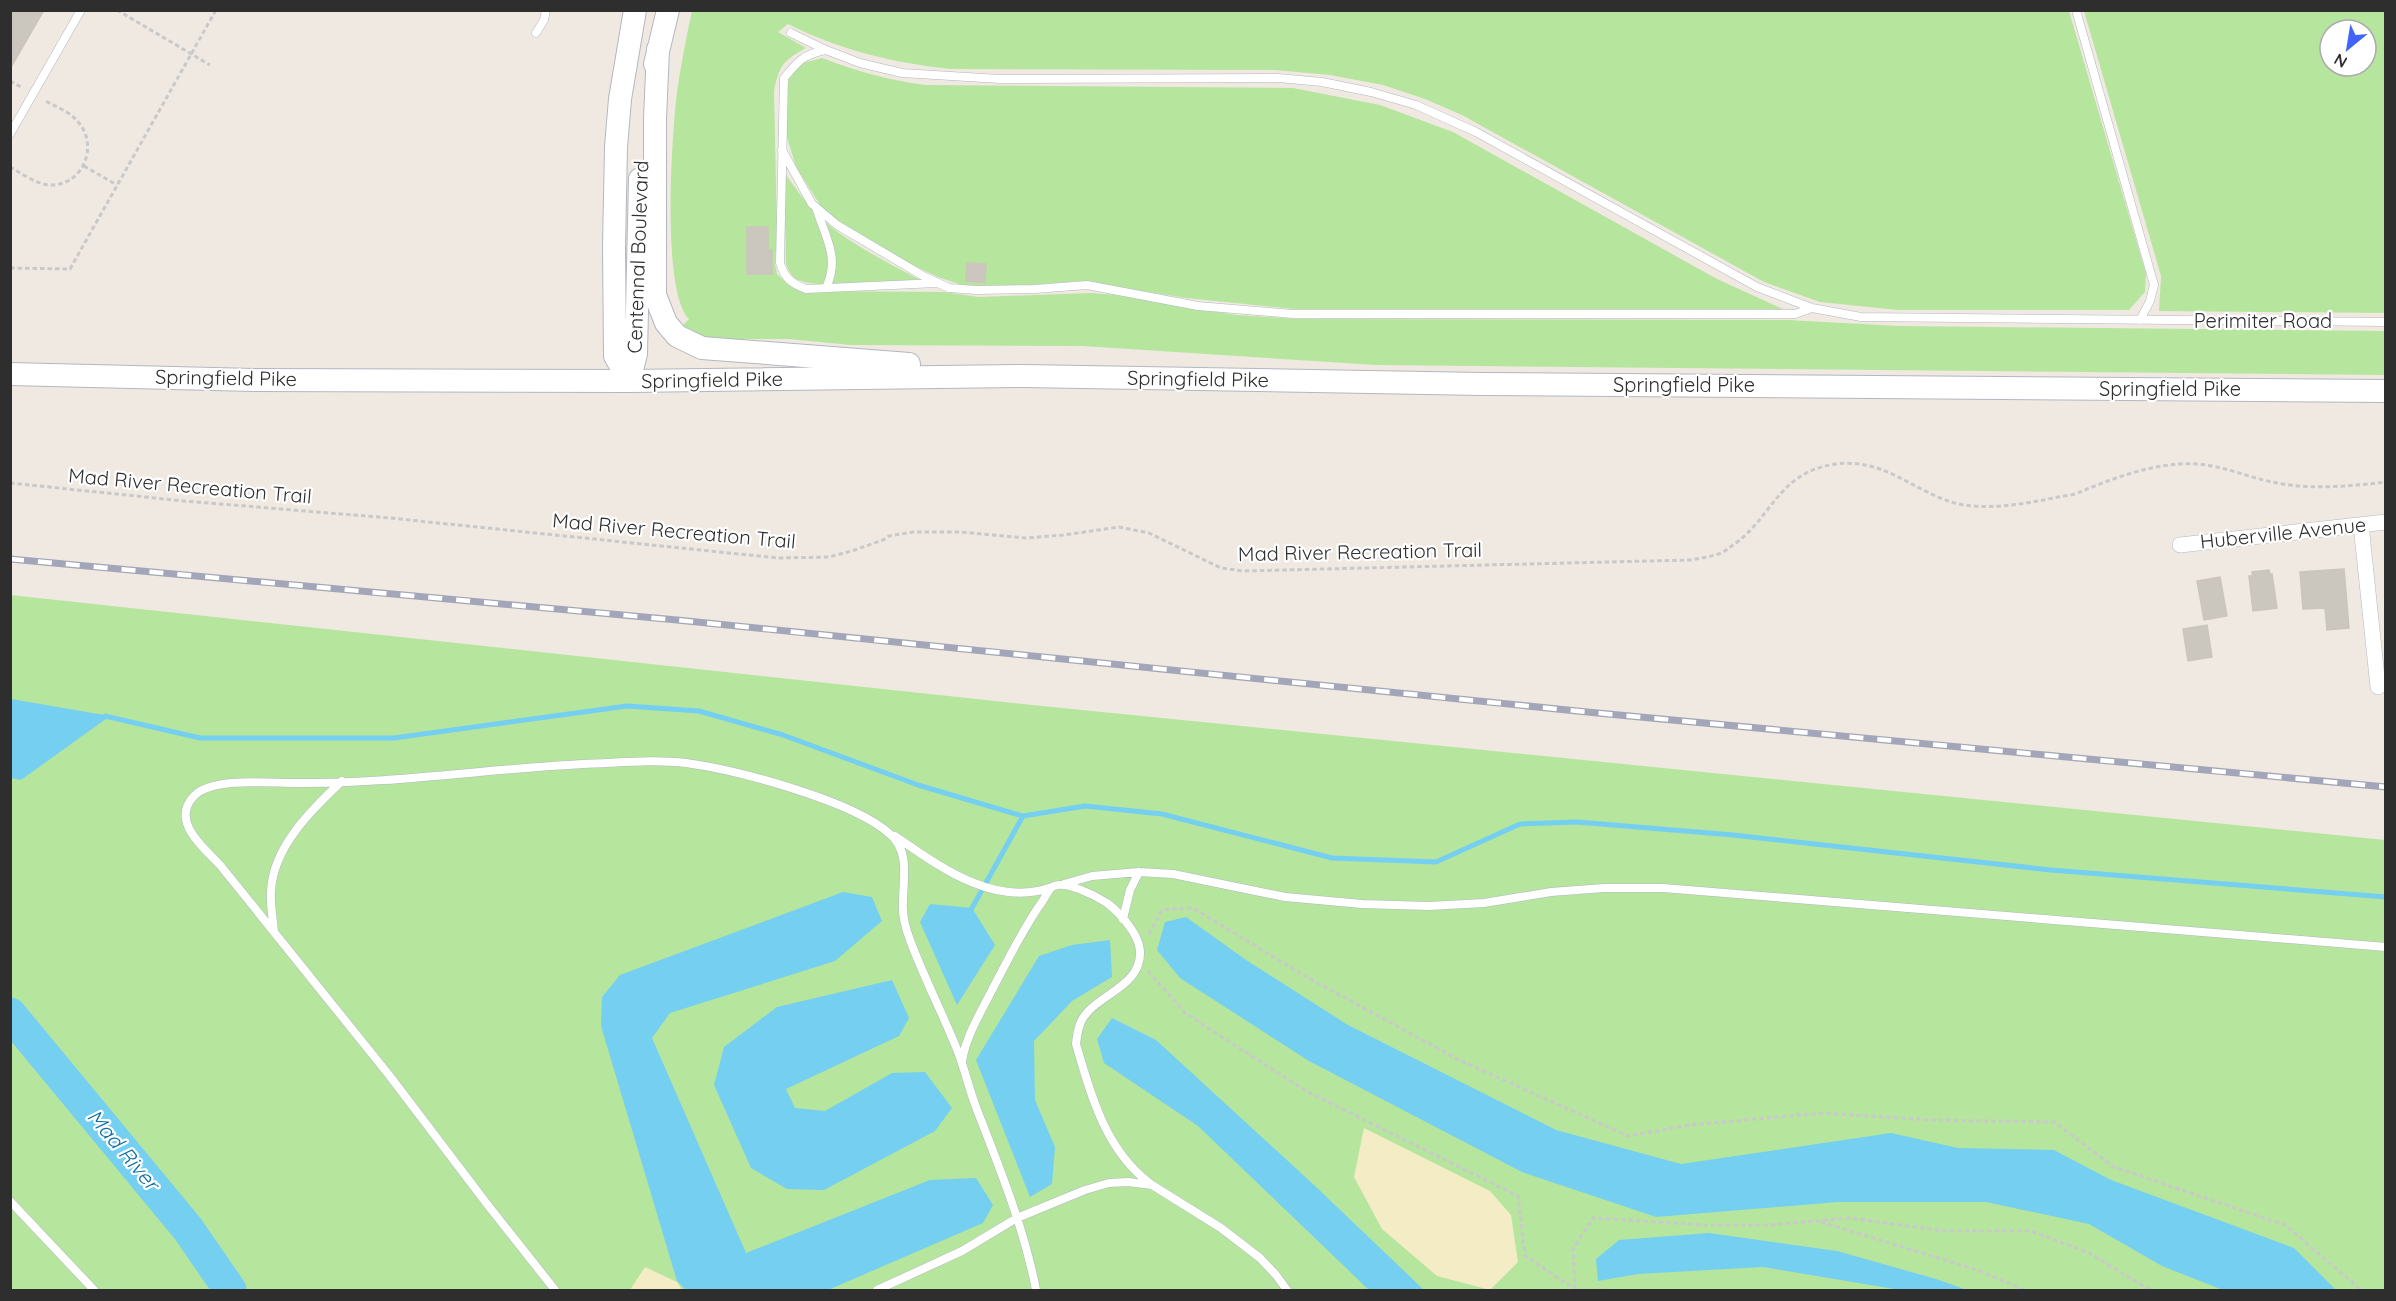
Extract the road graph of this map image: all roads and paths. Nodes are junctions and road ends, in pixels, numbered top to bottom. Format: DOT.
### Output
graph roads {
  1 [pos="81,10"];
  2 [pos="216,10"];
  3 [pos="546,10"];
  4 [pos="634,10"];
  5 [pos="668,10"];
  6 [pos="2076,10"];
  7 [pos="116,11"];
  8 [pos="536,33"];
  9 [pos="791,33"];
  10 [pos="658,49"];
  11 [pos="826,50"];
  12 [pos="191,54"];
  13 [pos="210,65"];
  14 [pos="10,81"];
  15 [pos="33,94"];
  16 [pos="10,134"];
  17 [pos="782,150"];
  18 [pos="84,166"];
  19 [pos="10,167"];
  20 [pos="117,185"];
  21 [pos="816,208"];
  22 [pos="10,268"];
  23 [pos="938,284"];
  24 [pos="826,288"];
  25 [pos="1812,308"];
  26 [pos="2140,320"];
  27 [pos="2385,322"];
  28 [pos="10,374"];
  29 [pos="1024,376"];
  30 [pos="629,381"];
  31 [pos="2385,391"];
  32 [pos="2385,482"];
  33 [pos="10,483"];
  34 [pos="2385,522"];
  35 [pos="2361,525"];
  36 [pos="2180,544"];
  37 [pos="2378,687"];
  38 [pos="342,781"];
  39 [pos="891,834"];
  40 [pos="1139,872"];
  41 [pos="1064,884"];
  42 [pos="1052,887"];
  43 [pos="1124,919"];
  44 [pos="274,934"];
  45 [pos="2385,947"];
  46 [pos="1139,962"];
  47 [pos="962,1065"];
  48 [pos="1152,1185"];
  49 [pos="10,1201"];
  50 [pos="1017,1218"];
  51 [pos="1817,1221"];
  52 [pos="94,1290"];
  53 [pos="555,1290"];
  54 [pos="877,1290"];
  55 [pos="1036,1290"];
  56 [pos="1287,1290"];
  57 [pos="1573,1290"];
  58 [pos="1605,1290"];
  59 [pos="2024,1290"];
  60 [pos="2150,1290"];
  61 [pos="2361,1290"];
  1 -- 15 [label="lane"];
  2 -- 12 [label="path"];
  3 -- 8 [label="lane"];
  4 -- 30 [label="main road, Centennal Boulevard"];
  5 -- 10 [label="main road, Centennal Boulevard"];
  6 -- 26 [label="lane"];
  7 -- 12 [label="path"];
  9 -- 11 [label="lane"];
  10 -- 29 [label="main road"];
  10 -- 30 [label="main road, Centennal Boulevard"];
  11 -- 17 [label="lane"];
  11 -- 25 [label="lane"];
  12 -- 13 [label="path"];
  12 -- 22 [label="path"];
  14 -- 15 [label="path"];
  15 -- 16 [label="lane"];
  15 -- 18 [label="path"];
  17 -- 21 [label="lane"];
  17 -- 24 [label="lane"];
  18 -- 19 [label="path"];
  18 -- 20 [label="path"];
  21 -- 23 [label="lane"];
  21 -- 24 [label="lane"];
  23 -- 24 [label="lane"];
  23 -- 25 [label="lane"];
  25 -- 26 [label="lane, Perimiter Road"];
  26 -- 27 [label="lane, Perimiter Road"];
  28 -- 30 [label="main road, Springfield Pike"];
  29 -- 30 [label="main road, Springfield Pike"];
  29 -- 31 [label="main road, Springfield Pike"];
  32 -- 33 [label="path, Mad River Recreation Trail"];
  34 -- 35 [label="street, Huberville Avenue"];
  35 -- 36 [label="street, Huberville Avenue"];
  35 -- 37 [label="street"];
  38 -- 39 [label="lane"];
  38 -- 44 [label="lane"];
  38 -- 44 [label="lane"];
  39 -- 42 [label="lane"];
  39 -- 47 [label="lane"];
  40 -- 41 [label="lane"];
  40 -- 43 [label="lane"];
  40 -- 45 [label="lane"];
  41 -- 42 [label="lane"];
  41 -- 43 [label="lane"];
  42 -- 47 [label="lane"];
  43 -- 46 [label="lane"];
  44 -- 53 [label="lane"];
  46 -- 48 [label="lane"];
  46 -- 57 [label="path"];
  46 -- 61 [label="path"];
  47 -- 50 [label="lane"];
  48 -- 50 [label="lane"];
  48 -- 56 [label="lane"];
  49 -- 52 [label="lane"];
  50 -- 54 [label="lane"];
  50 -- 55 [label="lane"];
  51 -- 57 [label="path"];
  51 -- 59 [label="path"];
  51 -- 60 [label="path"];
  57 -- 58 [label="path"];
}
